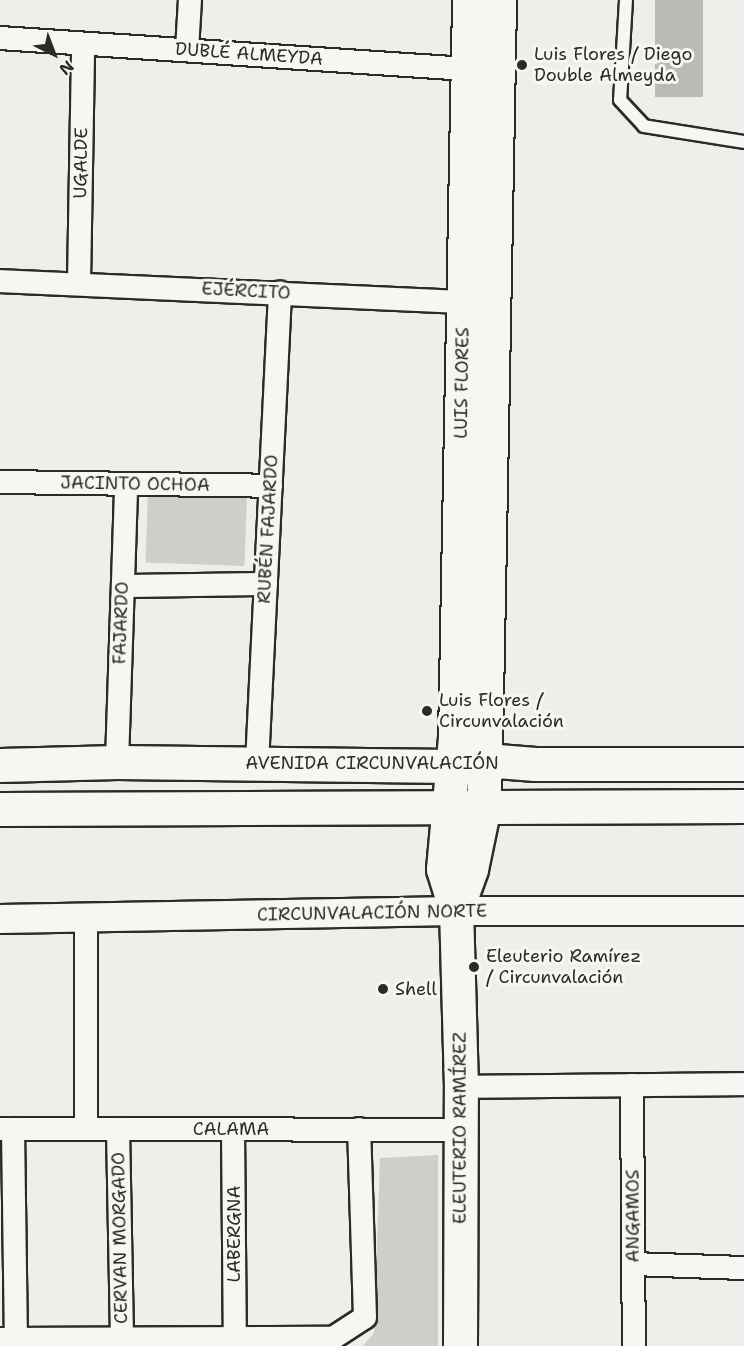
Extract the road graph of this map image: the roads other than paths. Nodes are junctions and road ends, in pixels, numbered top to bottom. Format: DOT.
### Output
graph roads {
  1 [pos="190,0"];
  2 [pos="469,0"];
  3 [pos="499,0"];
  4 [pos="626,0"];
  5 [pos="0,38"];
  6 [pos="83,44"];
  7 [pos="188,50"];
  8 [pos="483,70"];
  9 [pos="744,142"];
  10 [pos="0,281"];
  11 [pos="79,283"];
  12 [pos="280,293"];
  13 [pos="478,303"];
  14 [pos="0,482"];
  15 [pos="126,484"];
  16 [pos="271,486"];
  17 [pos="266,584"];
  18 [pos="123,586"];
  19 [pos="485,760"];
  20 [pos="117,762"];
  21 [pos="257,764"];
  22 [pos="744,764"];
  23 [pos="0,765"];
  24 [pos="451,766"];
  25 [pos="448,806"];
  26 [pos="484,806"];
  27 [pos="744,806"];
  28 [pos="0,809"];
  29 [pos="744,910"];
  30 [pos="456,911"];
  31 [pos="86,918"];
  32 [pos="0,919"];
  33 [pos="744,1084"];
  34 [pos="632,1085"];
  35 [pos="461,1088"];
  36 [pos="6,1129"];
  37 [pos="86,1129"];
  38 [pos="118,1129"];
  39 [pos="233,1129"];
  40 [pos="359,1129"];
  41 [pos="462,1130"];
  42 [pos="633,1264"];
  43 [pos="744,1268"];
  44 [pos="235,1338"];
  45 [pos="11,1341"];
  46 [pos="122,1342"];
  47 [pos="460,1346"];
  48 [pos="634,1346"];
  1 -- 7 [label="street"];
  2 -- 8 [label="main road, LUIS FLORES"];
  3 -- 8 [label="main road, LUIS FLORES"];
  4 -- 9 [label="lane"];
  5 -- 6 [label="street, DUBLÉ ALMEYDA"];
  6 -- 7 [label="street, DUBLÉ ALMEYDA"];
  6 -- 11 [label="street, UGALDE"];
  7 -- 8 [label="street, DUBLÉ ALMEYDA"];
  8 -- 13 [label="main road, LUIS FLORES"];
  10 -- 11 [label="street, EJÉRCITO"];
  11 -- 12 [label="street, EJÉRCITO"];
  12 -- 13 [label="street, EJÉRCITO"];
  12 -- 16 [label="street, RUBÉN FAJARDO"];
  13 -- 19 [label="main road, LUIS FLORES"];
  13 -- 24 [label="main road, LUIS FLORES"];
  14 -- 15 [label="street, JACINTO OCHOA"];
  15 -- 16 [label="street, JACINTO OCHOA"];
  15 -- 18 [label="street, FAJARDO"];
  16 -- 17 [label="street, RUBÉN FAJARDO"];
  17 -- 18 [label="street"];
  17 -- 21 [label="street, RUBÉN FAJARDO"];
  18 -- 20 [label="street, FAJARDO"];
  19 -- 22 [label="main road, AVENIDA CIRCUNVALACIÓN"];
  19 -- 24 [label="main road, AVENIDA CIRCUNVALACIÓN"];
  19 -- 26 [label="main road, ELEUTERIO RAMÍREZ"];
  20 -- 21 [label="main road, AVENIDA CIRCUNVALACIÓN"];
  20 -- 23 [label="main road, AVENIDA CIRCUNVALACIÓN"];
  21 -- 24 [label="main road, AVENIDA CIRCUNVALACIÓN"];
  24 -- 25 [label="main road, ELEUTERIO RAMÍREZ"];
  25 -- 26 [label="main road"];
  25 -- 28 [label="main road"];
  25 -- 30 [label="main road, ELEUTERIO RAMÍREZ"];
  26 -- 27 [label="main road"];
  26 -- 30 [label="main road, ELEUTERIO RAMÍREZ"];
  29 -- 30 [label="street, CIRCUNVALACIÓN NORTE"];
  30 -- 31 [label="street, CIRCUNVALACIÓN NORTE"];
  30 -- 35 [label="main road, ELEUTERIO RAMÍREZ"];
  31 -- 32 [label="street, CIRCUNVALACIÓN NORTE"];
  31 -- 37 [label="street"];
  33 -- 34 [label="street"];
  34 -- 35 [label="street"];
  34 -- 42 [label="street, ANGAMOS"];
  35 -- 41 [label="main road, ELEUTERIO RAMÍREZ"];
  36 -- 37 [label="street, CALAMA"];
  36 -- 45 [label="street"];
  37 -- 38 [label="street, CALAMA"];
  38 -- 39 [label="street, CALAMA"];
  38 -- 46 [label="street, CERVAN MORGADO"];
  39 -- 40 [label="street, CALAMA"];
  39 -- 44 [label="street, LABERGNA"];
  40 -- 41 [label="street, CALAMA"];
  40 -- 44 [label="street"];
  41 -- 47 [label="main road, ELEUTERIO RAMÍREZ"];
  42 -- 43 [label="street"];
  42 -- 48 [label="street, ANGAMOS"];
  44 -- 46 [label="street"];
  45 -- 46 [label="street"];
}
